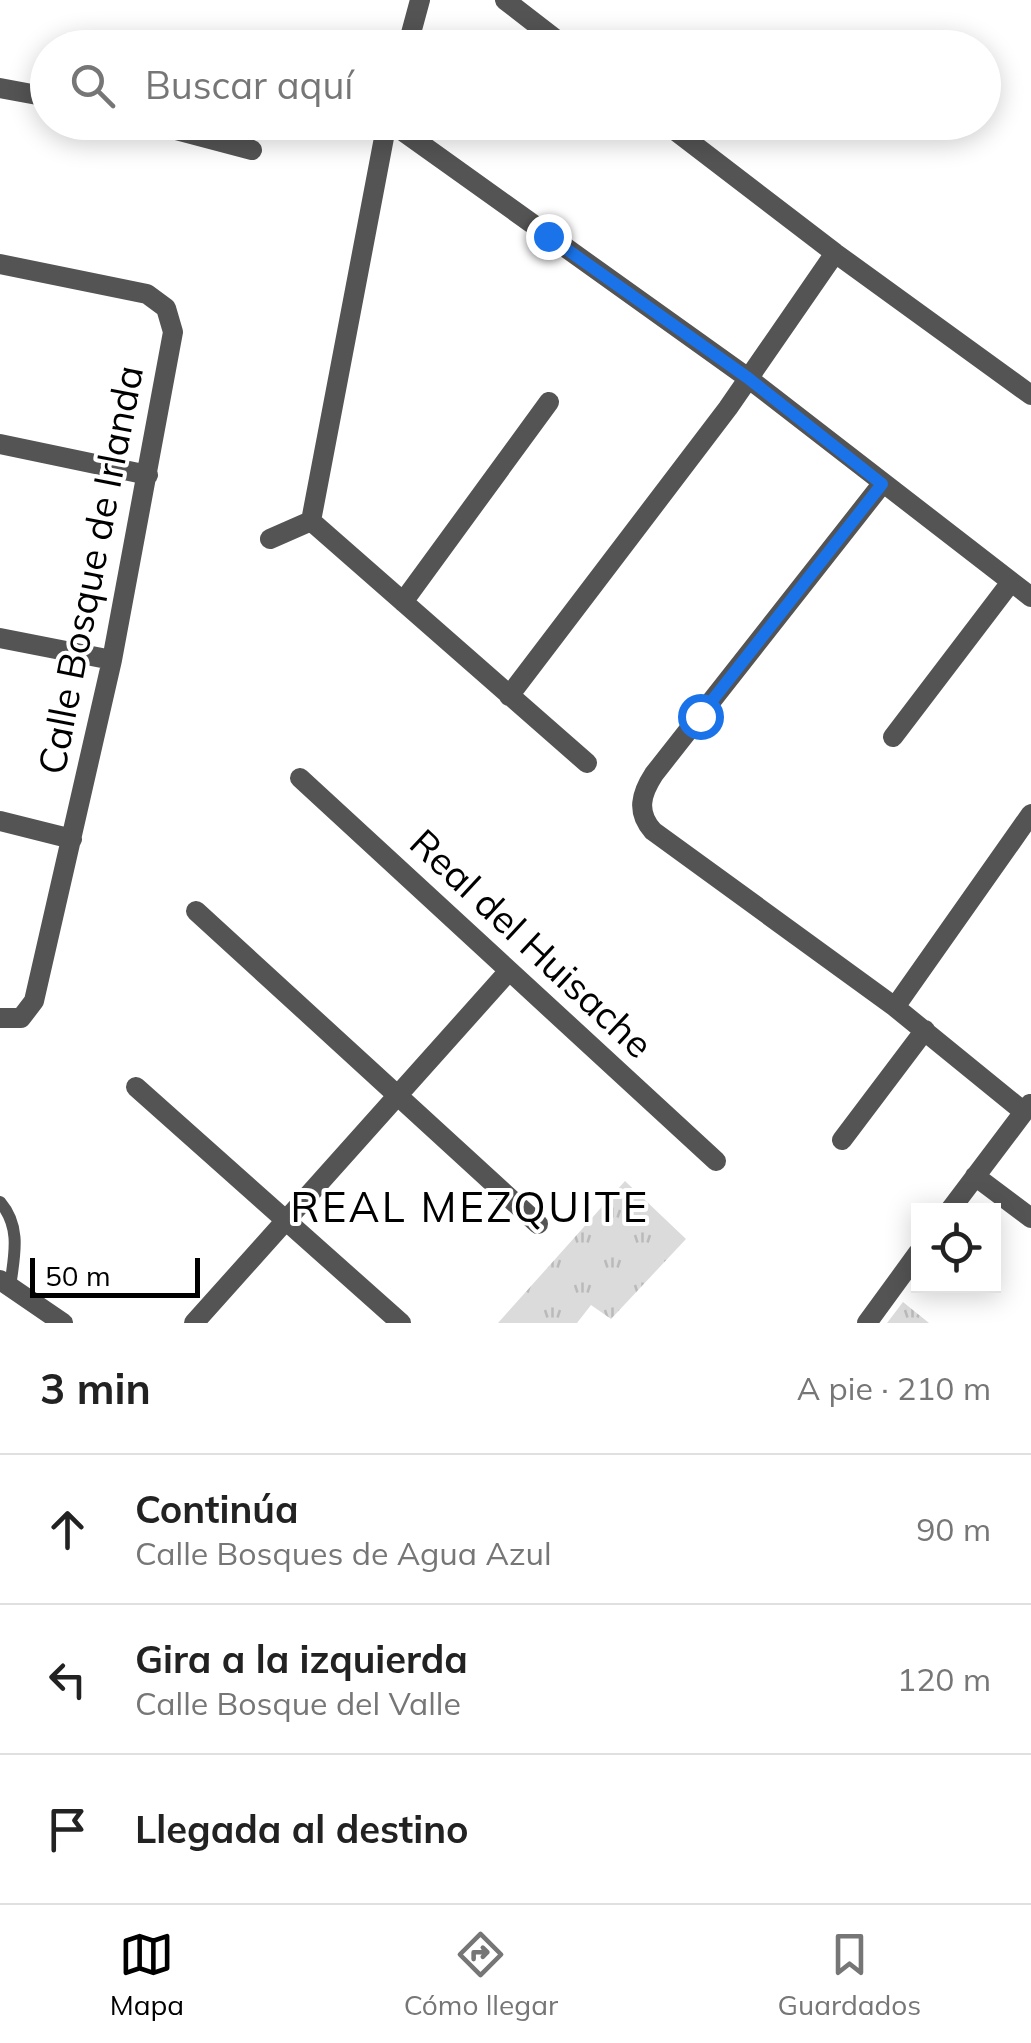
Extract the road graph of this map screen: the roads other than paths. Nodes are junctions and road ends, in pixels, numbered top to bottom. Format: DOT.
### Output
graph roads {
  1 [pos="420,0"];
  2 [pos="505,0"];
  3 [pos="412,30"];
  4 [pos="543,30"];
  5 [pos="0,88"];
  6 [pos="30,94"];
  7 [pos="214,140"];
  8 [pos="385,140"];
  9 [pos="413,140"];
  10 [pos="687,140"];
  11 [pos="252,150"];
  12 [pos="835,253"];
  13 [pos="0,264"];
  14 [pos="748,378"];
  15 [pos="1031,395"];
  16 [pos="549,402"];
  17 [pos="0,444"];
  18 [pos="148,476"];
  19 [pos="882,484"];
  20 [pos="311,521"];
  21 [pos="270,539"];
  22 [pos="1011,582"];
  23 [pos="1031,597"];
  24 [pos="403,602"];
  25 [pos="0,638"];
  26 [pos="112,660"];
  27 [pos="509,696"];
  28 [pos="893,737"];
  29 [pos="587,763"];
  30 [pos="300,778"];
  31 [pos="1031,814"];
  32 [pos="0,821"];
  33 [pos="72,839"];
  34 [pos="196,912"];
  35 [pos="508,972"];
  36 [pos="895,1007"];
  37 [pos="0,1018"];
  38 [pos="925,1030"];
  39 [pos="136,1087"];
  40 [pos="397,1094"];
  41 [pos="1028,1107"];
  42 [pos="842,1140"];
  43 [pos="716,1161"];
  44 [pos="975,1176"];
  45 [pos="0,1202"];
  46 [pos="955,1203"];
  47 [pos="1031,1218"];
  48 [pos="285,1220"];
  49 [pos="538,1224"];
  50 [pos="911,1263"];
  51 [pos="5,1284"];
  52 [pos="64,1323"];
  53 [pos="194,1323"];
  54 [pos="401,1323"];
  55 [pos="867,1323"];
  1 -- 3 [label="street"];
  2 -- 4 [label="street"];
  5 -- 6 [label="street"];
  7 -- 11 [label="street"];
  8 -- 20 [label="street"];
  9 -- 14 [label="street"];
  10 -- 12 [label="street"];
  12 -- 14 [label="street"];
  12 -- 15 [label="street"];
  13 -- 18 [label="street, Calle Bosque de Irlanda"];
  14 -- 19 [label="street"];
  14 -- 27 [label="street"];
  16 -- 24 [label="street"];
  17 -- 18 [label="street"];
  18 -- 26 [label="street, Calle Bosque de Irlanda"];
  19 -- 22 [label="street"];
  19 -- 36 [label="street"];
  20 -- 21 [label="street"];
  20 -- 24 [label="street"];
  22 -- 23 [label="street"];
  22 -- 28 [label="street"];
  24 -- 27 [label="street"];
  25 -- 26 [label="street"];
  26 -- 33 [label="street, Calle Bosque de Irlanda"];
  27 -- 29 [label="street"];
  30 -- 35 [label="street, Real del Huisache"];
  31 -- 36 [label="street"];
  32 -- 33 [label="street"];
  33 -- 37 [label="street, Calle Bosque de Irlanda"];
  34 -- 40 [label="street"];
  35 -- 40 [label="street"];
  35 -- 43 [label="street, Real del Huisache"];
  36 -- 38 [label="street"];
  38 -- 41 [label="street"];
  38 -- 42 [label="street"];
  39 -- 48 [label="street"];
  40 -- 48 [label="street"];
  40 -- 49 [label="street"];
  41 -- 44 [label="street"];
  44 -- 46 [label="street"];
  44 -- 47 [label="street"];
  45 -- 51 [label="lane"];
  48 -- 53 [label="street"];
  48 -- 54 [label="street"];
  50 -- 55 [label="street"];
  51 -- 52 [label="street"];
}
